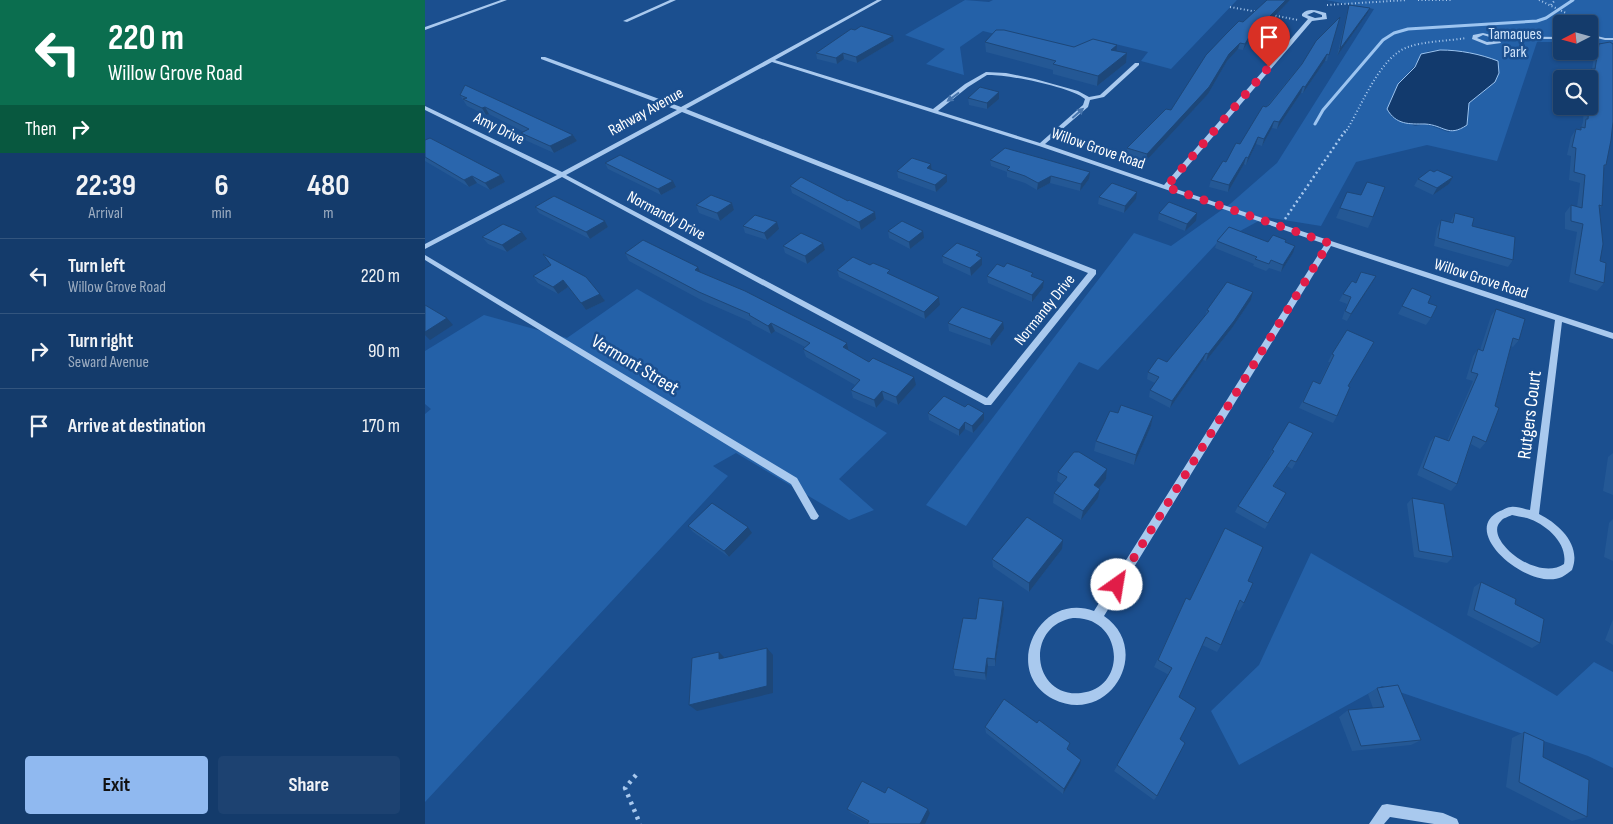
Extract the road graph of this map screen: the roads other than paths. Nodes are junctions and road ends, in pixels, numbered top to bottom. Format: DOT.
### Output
graph roads {
  1 [pos="505,0"];
  2 [pos="674,0"];
  3 [pos="880,0"];
  4 [pos="1309,20"];
  5 [pos="625,21"];
  6 [pos="425,29"];
  7 [pos="1495,37"];
  8 [pos="1598,37"];
  9 [pos="1553,38"];
  10 [pos="1598,39"];
  11 [pos="1605,39"];
  12 [pos="1613,40"];
  13 [pos="543,58"];
  14 [pos="771,60"];
  15 [pos="1137,64"];
  16 [pos="1087,99"];
  17 [pos="425,108"];
  18 [pos="680,109"];
  19 [pos="935,110"];
  20 [pos="1041,145"];
  21 [pos="562,175"];
  22 [pos="1166,187"];
  23 [pos="1329,243"];
  24 [pos="425,247"];
  25 [pos="425,257"];
  26 [pos="1559,319"];
  27 [pos="1613,336"];
  28 [pos="1534,515"];
  29 [pos="814,516"];
  30 [pos="1096,618"];
  31 [pos="1376,824"];
  32 [pos="1452,824"];
  1 -- 6 [label="street"];
  2 -- 5 [label="street"];
  3 -- 14 [label="street, Rahway Avenue"];
  4 -- 22 [label="street"];
  7 -- 7 [label="street"];
  7 -- 9 [label="street"];
  8 -- 11 [label="street"];
  10 -- 11 [label="street"];
  11 -- 12 [label="street"];
  13 -- 18 [label="street, Normandy Drive"];
  14 -- 18 [label="street, Rahway Avenue"];
  14 -- 19 [label="street, Willow Grove Road"];
  15 -- 16 [label="street"];
  16 -- 19 [label="street, one-way"];
  20 -- 16 [label="street, one-way"];
  17 -- 21 [label="street, Amy Drive"];
  18 -- 21 [label="street, Rahway Avenue"];
  18 -- 21 [label="street, Normandy Drive"];
  19 -- 20 [label="street, Willow Grove Road"];
  20 -- 22 [label="street, Willow Grove Road"];
  21 -- 24 [label="street, Rahway Avenue"];
  22 -- 23 [label="street, Willow Grove Road"];
  23 -- 26 [label="street, Willow Grove Road"];
  23 -- 30 [label="street"];
  25 -- 29 [label="street, Vermont Street"];
  26 -- 27 [label="street, Willow Grove Road"];
  26 -- 28 [label="street, Rutgers Court"];
  28 -- 28 [label="street"];
  30 -- 30 [label="street"];
  31 -- 32 [label="street"];
}
